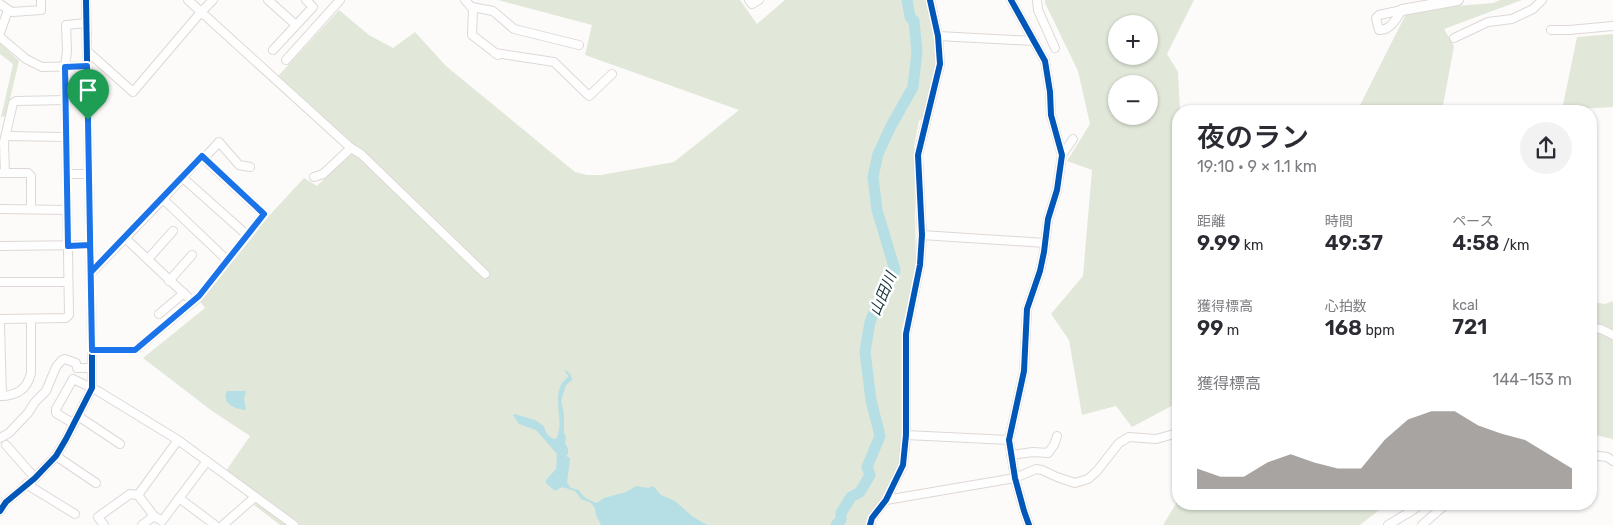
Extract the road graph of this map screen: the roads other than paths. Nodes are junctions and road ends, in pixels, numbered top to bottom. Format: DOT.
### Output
graph roads {
  1 [pos="41,0"];
  2 [pos="86,0"];
  3 [pos="188,0"];
  4 [pos="212,0"];
  5 [pos="268,0"];
  6 [pos="306,0"];
  7 [pos="340,0"];
  8 [pos="465,0"];
  9 [pos="749,0"];
  10 [pos="759,0"];
  11 [pos="930,0"];
  12 [pos="1011,0"];
  13 [pos="1037,0"];
  14 [pos="1458,0"];
  15 [pos="1542,0"];
  16 [pos="0,4"];
  17 [pos="472,7"];
  18 [pos="8,10"];
  19 [pos="1402,10"];
  20 [pos="201,12"];
  21 [pos="86,23"];
  22 [pos="296,25"];
  23 [pos="1613,26"];
  24 [pos="1551,30"];
  25 [pos="0,33"];
  26 [pos="938,36"];
  27 [pos="0,37"];
  28 [pos="1454,38"];
  29 [pos="1034,41"];
  30 [pos="579,45"];
  31 [pos="1055,48"];
  32 [pos="273,50"];
  33 [pos="87,51"];
  34 [pos="286,60"];
  35 [pos="87,66"];
  36 [pos="65,67"];
  37 [pos="612,74"];
  38 [pos="66,100"];
  39 [pos="6,136"];
  40 [pos="66,137"];
  41 [pos="1073,139"];
  42 [pos="350,148"];
  43 [pos="1062,154"];
  44 [pos="202,156"];
  45 [pos="250,167"];
  46 [pos="3,173"];
  47 [pos="67,174"];
  48 [pos="88,174"];
  49 [pos="314,177"];
  50 [pos="183,178"];
  51 [pos="163,199"];
  52 [pos="31,209"];
  53 [pos="0,210"];
  54 [pos="67,210"];
  55 [pos="173,231"];
  56 [pos="922,235"];
  57 [pos="246,236"];
  58 [pos="125,238"];
  59 [pos="1045,243"];
  60 [pos="90,245"];
  61 [pos="0,246"];
  62 [pos="68,246"];
  63 [pos="192,255"];
  64 [pos="148,259"];
  65 [pos="228,260"];
  66 [pos="91,272"];
  67 [pos="485,274"];
  68 [pos="169,281"];
  69 [pos="0,282"];
  70 [pos="68,282"];
  71 [pos="184,294"];
  72 [pos="193,302"];
  73 [pos="159,314"];
  74 [pos="0,319"];
  75 [pos="31,319"];
  76 [pos="0,325"];
  77 [pos="1597,329"];
  78 [pos="1613,335"];
  79 [pos="92,350"];
  80 [pos="92,368"];
  81 [pos="92,388"];
  82 [pos="1,396"];
  83 [pos="78,416"];
  84 [pos="74,424"];
  85 [pos="1172,435"];
  86 [pos="906,436"];
  87 [pos="1057,436"];
  88 [pos="178,440"];
  89 [pos="1009,440"];
  90 [pos="3,442"];
  91 [pos="120,444"];
  92 [pos="1011,455"];
  93 [pos="56,456"];
  94 [pos="1597,456"];
  95 [pos="207,461"];
  96 [pos="1613,461"];
  97 [pos="35,478"];
  98 [pos="1016,478"];
  99 [pos="96,483"];
  100 [pos="26,484"];
  101 [pos="138,495"];
  102 [pos="255,496"];
  103 [pos="179,498"];
  104 [pos="886,500"];
  105 [pos="1411,510"];
  106 [pos="1439,510"];
  107 [pos="0,511"];
  108 [pos="75,514"];
  109 [pos="154,516"];
  110 [pos="104,525"];
  111 [pos="142,525"];
  112 [pos="214,525"];
  113 [pos="224,525"];
  114 [pos="294,525"];
  115 [pos="870,525"];
  116 [pos="1029,525"];
  117 [pos="1388,525"];
  118 [pos="1420,525"];
  1 -- 18 [label="street"];
  2 -- 21 [label="street"];
  3 -- 20 [label="street"];
  4 -- 20 [label="street"];
  5 -- 22 [label="street"];
  6 -- 22 [label="street"];
  7 -- 34 [label="street"];
  8 -- 17 [label="street"];
  9 -- 10 [label="street"];
  11 -- 26 [label="street"];
  12 -- 29 [label="street"];
  13 -- 31 [label="street"];
  14 -- 19 [label="street"];
  15 -- 28 [label="street"];
  16 -- 18 [label="street"];
  17 -- 30 [label="street"];
  17 -- 37 [label="street"];
  18 -- 25 [label="street"];
  20 -- 33 [label="street"];
  20 -- 42 [label="street"];
  21 -- 33 [label="street"];
  21 -- 36 [label="street"];
  22 -- 32 [label="street"];
  23 -- 24 [label="street"];
  26 -- 29 [label="street"];
  26 -- 56 [label="street"];
  27 -- 36 [label="street"];
  29 -- 43 [label="street"];
  33 -- 35 [label="street"];
  35 -- 36 [label="street"];
  35 -- 48 [label="street"];
  36 -- 38 [label="street"];
  38 -- 39 [label="street"];
  38 -- 40 [label="street"];
  39 -- 40 [label="street"];
  39 -- 46 [label="street"];
  40 -- 47 [label="street"];
  41 -- 43 [label="street"];
  42 -- 49 [label="street"];
  42 -- 67 [label="street"];
  43 -- 59 [label="street"];
  44 -- 45 [label="street"];
  44 -- 50 [label="street"];
  44 -- 57 [label="street"];
  46 -- 52 [label="street"];
  47 -- 48 [label="street"];
  47 -- 54 [label="street"];
  48 -- 60 [label="street"];
  50 -- 51 [label="street"];
  50 -- 57 [label="street"];
  51 -- 58 [label="street"];
  51 -- 65 [label="street"];
  52 -- 53 [label="street"];
  52 -- 54 [label="street"];
  54 -- 62 [label="street"];
  55 -- 64 [label="street"];
  56 -- 59 [label="street"];
  56 -- 86 [label="street"];
  57 -- 65 [label="street"];
  58 -- 64 [label="street"];
  58 -- 66 [label="street"];
  59 -- 89 [label="street"];
  60 -- 62 [label="street"];
  60 -- 66 [label="street"];
  61 -- 62 [label="street"];
  62 -- 70 [label="street"];
  63 -- 68 [label="street"];
  64 -- 68 [label="street"];
  65 -- 72 [label="street"];
  66 -- 79 [label="street"];
  68 -- 71 [label="street"];
  69 -- 70 [label="street"];
  70 -- 75 [label="street"];
  71 -- 72 [label="street"];
  71 -- 73 [label="street"];
  72 -- 79 [label="street"];
  74 -- 75 [label="street"];
  75 -- 82 [label="street"];
  76 -- 82 [label="street"];
  77 -- 78 [label="street"];
  79 -- 80 [label="street"];
  80 -- 81 [label="street"];
  80 -- 90 [label="street"];
  81 -- 83 [label="street"];
  81 -- 84 [label="street"];
  81 -- 88 [label="street"];
  83 -- 84 [label="street"];
  83 -- 91 [label="street"];
  84 -- 93 [label="street"];
  85 -- 98 [label="street"];
  86 -- 89 [label="street"];
  86 -- 104 [label="street"];
  87 -- 92 [label="street"];
  88 -- 95 [label="street"];
  88 -- 101 [label="street"];
  89 -- 92 [label="street"];
  90 -- 97 [label="street"];
  92 -- 98 [label="street"];
  93 -- 97 [label="street"];
  93 -- 99 [label="street"];
  94 -- 96 [label="street"];
  95 -- 102 [label="street"];
  95 -- 103 [label="street"];
  97 -- 100 [label="street"];
  98 -- 104 [label="street"];
  98 -- 116 [label="street"];
  100 -- 107 [label="street"];
  100 -- 108 [label="street"];
  101 -- 109 [label="street"];
  101 -- 110 [label="street"];
  102 -- 113 [label="street"];
  102 -- 114 [label="street"];
  103 -- 109 [label="street"];
  103 -- 112 [label="street"];
  104 -- 115 [label="street"];
  105 -- 117 [label="street"];
  106 -- 118 [label="street"];
  109 -- 111 [label="street"];
}
